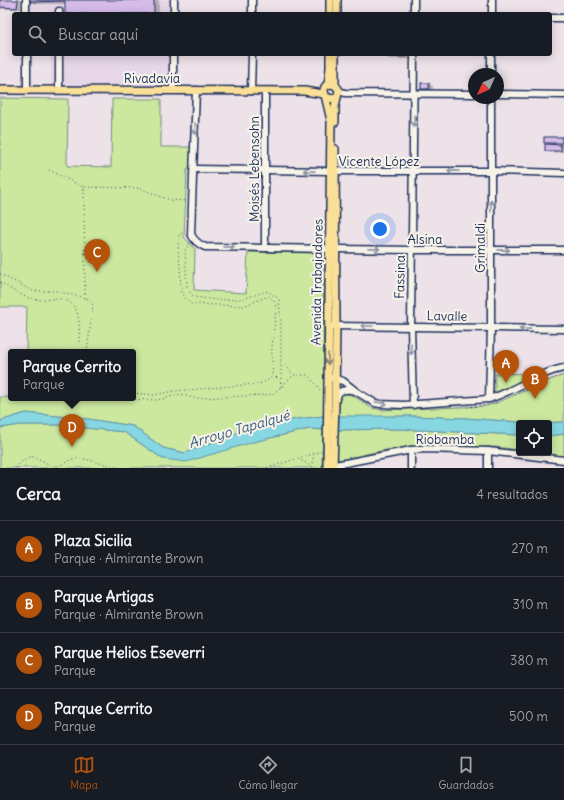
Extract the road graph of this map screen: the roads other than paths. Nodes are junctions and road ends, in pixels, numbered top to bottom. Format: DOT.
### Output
graph roads {
  1 [pos="26,0"];
  2 [pos="174,0"];
  3 [pos="252,0"];
  4 [pos="330,0"];
  5 [pos="337,0"];
  6 [pos="414,0"];
  7 [pos="492,0"];
  8 [pos="26,12"];
  9 [pos="174,12"];
  10 [pos="252,12"];
  11 [pos="330,12"];
  12 [pos="337,12"];
  13 [pos="414,12"];
  14 [pos="492,12"];
  15 [pos="552,18"];
  16 [pos="564,18"];
  17 [pos="27,56"];
  18 [pos="59,56"];
  19 [pos="173,56"];
  20 [pos="252,56"];
  21 [pos="330,56"];
  22 [pos="335,56"];
  23 [pos="414,56"];
  24 [pos="492,56"];
  25 [pos="491,68"];
  26 [pos="27,89"];
  27 [pos="0,90"];
  28 [pos="59,90"];
  29 [pos="173,90"];
  30 [pos="196,90"];
  31 [pos="251,91"];
  32 [pos="265,91"];
  33 [pos="331,91"];
  34 [pos="414,94"];
  35 [pos="468,94"];
  36 [pos="504,94"];
  37 [pos="564,95"];
  38 [pos="491,104"];
  39 [pos="194,169"];
  40 [pos="265,170"];
  41 [pos="333,171"];
  42 [pos="492,171"];
  43 [pos="413,172"];
  44 [pos="564,174"];
  45 [pos="265,248"];
  46 [pos="332,248"];
  47 [pos="490,249"];
  48 [pos="411,250"];
  49 [pos="564,250"];
  50 [pos="328,326"];
  51 [pos="336,326"];
  52 [pos="411,326"];
  53 [pos="490,328"];
  54 [pos="564,330"];
  55 [pos="564,368"];
  56 [pos="328,377"];
  57 [pos="336,378"];
  58 [pos="357,392"];
  59 [pos="489,399"];
  60 [pos="335,401"];
  61 [pos="413,405"];
  62 [pos="327,450"];
  63 [pos="411,450"];
  64 [pos="488,450"];
  65 [pos="564,460"];
  66 [pos="330,467"];
  67 [pos="411,468"];
  68 [pos="488,468"];
  1 -- 8 [label="street"];
  2 -- 9 [label="street"];
  3 -- 10 [label="street"];
  4 -- 11 [label="main road"];
  5 -- 12 [label="main road"];
  6 -- 13 [label="street"];
  7 -- 14 [label="street"];
  15 -- 16 [label="street"];
  17 -- 26 [label="street"];
  18 -- 28 [label="street"];
  19 -- 29 [label="street"];
  20 -- 31 [label="street"];
  21 -- 33 [label="main road, Avenida Trabajadores"];
  22 -- 33 [label="main road, Avenida Trabajadores"];
  23 -- 34 [label="street, Fassina"];
  24 -- 25 [label="street"];
  26 -- 27 [label="main road, Rivadavia"];
  26 -- 28 [label="main road, Rivadavia"];
  28 -- 29 [label="main road, Rivadavia"];
  29 -- 30 [label="main road, Rivadavia"];
  30 -- 31 [label="main road, Rivadavia"];
  30 -- 39 [label="street, one-way"];
  31 -- 32 [label="main road, Rivadavia"];
  32 -- 33 [label="main road, Rivadavia"];
  32 -- 40 [label="street, Moisés Lebensohn"];
  33 -- 34 [label="street, Rivadavia"];
  33 -- 41 [label="main road, Avenida Trabajadores"];
  33 -- 41 [label="main road, Avenida Trabajadores"];
  34 -- 35 [label="street, Rivadavia"];
  34 -- 43 [label="street, Fassina, one-way"];
  36 -- 37 [label="street"];
  38 -- 42 [label="street, Grimaldi"];
  39 -- 40 [label="street, Vicente López"];
  39 -- 45 [label="street, Alsina, one-way"];
  41 -- 40 [label="street, Vicente López, one-way"];
  40 -- 45 [label="street, Moisés Lebensohn"];
  41 -- 43 [label="street, Vicente López"];
  41 -- 46 [label="main road, Avenida Trabajadores"];
  42 -- 43 [label="street, Vicente López, one-way"];
  42 -- 44 [label="street, Vicente López"];
  47 -- 42 [label="street, Grimaldi, one-way"];
  43 -- 48 [label="street, Fassina"];
  45 -- 46 [label="street, Alsina"];
  46 -- 48 [label="street, Alsina, one-way"];
  46 -- 50 [label="main road, Avenida Trabajadores"];
  46 -- 51 [label="main road, Avenida Trabajadores"];
  47 -- 48 [label="street, Alsina"];
  47 -- 49 [label="street, Alsina, one-way"];
  47 -- 53 [label="street, Grimaldi"];
  48 -- 52 [label="street, Fassina"];
  50 -- 51 [label="street, Lavalle"];
  50 -- 56 [label="main road, Avenida Trabajadores, one-way"];
  52 -- 51 [label="street, Lavalle, one-way"];
  51 -- 57 [label="main road, Avenida Trabajadores"];
  52 -- 53 [label="street, Lavalle"];
  52 -- 61 [label="street, Fassina, one-way"];
  54 -- 53 [label="street, Lavalle, one-way"];
  53 -- 59 [label="street, Grimaldi"];
  55 -- 59 [label="street"];
  56 -- 57 [label="street"];
  56 -- 62 [label="main road, Avenida Trabajadores"];
  57 -- 58 [label="street"];
  57 -- 60 [label="main road, Avenida Trabajadores"];
  58 -- 60 [label="street"];
  58 -- 61 [label="street, one-way"];
  59 -- 61 [label="street"];
  60 -- 62 [label="main road, Avenida Trabajadores"];
  62 -- 66 [label="main road, Avenida Trabajadores"];
  63 -- 64 [label="street, Riobamba"];
  63 -- 66 [label="street, Riobamba"];
  63 -- 67 [label="street"];
  64 -- 65 [label="street, Riobamba"];
  64 -- 68 [label="street"];
}
